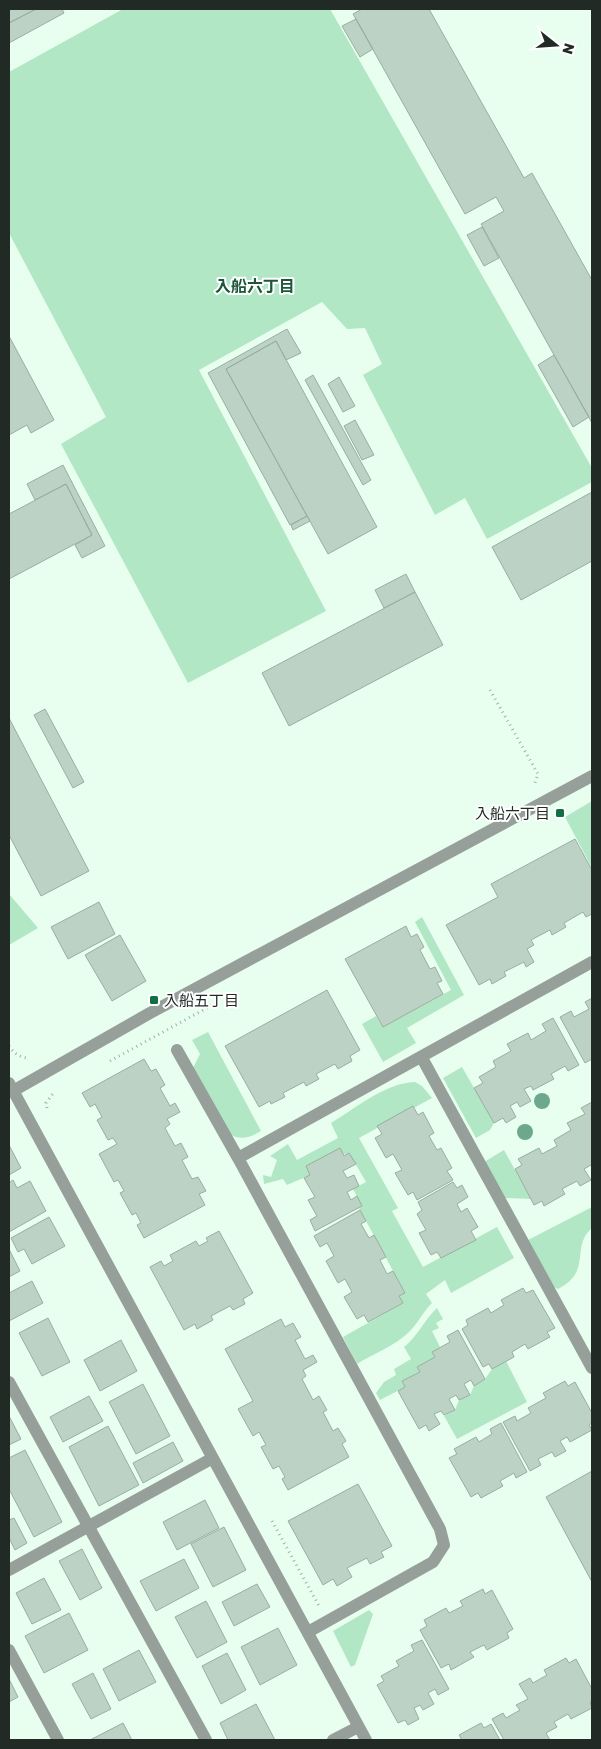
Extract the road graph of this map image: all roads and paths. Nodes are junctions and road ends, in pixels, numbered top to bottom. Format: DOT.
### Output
graph roads {
  1 [pos="490,690"];
  2 [pos="592,776"];
  3 [pos="534,785"];
  4 [pos="592,962"];
  5 [pos="177,1050"];
  6 [pos="422,1058"];
  7 [pos="11,1087"];
  8 [pos="238,1158"];
  9 [pos="592,1368"];
  10 [pos="9,1382"];
  11 [pos="211,1459"];
  12 [pos="88,1528"];
  13 [pos="9,1570"];
  14 [pos="308,1632"];
  15 [pos="9,1650"];
  16 [pos="358,1727"];
  17 [pos="58,1740"];
  18 [pos="206,1740"];
  19 [pos="333,1740"];
  20 [pos="366,1740"];
  1 -- 3 [label="path"];
  2 -- 7 [label="street"];
  4 -- 6 [label="street"];
  5 -- 8 [label="street"];
  6 -- 8 [label="street"];
  6 -- 9 [label="street"];
  7 -- 11 [label="street"];
  8 -- 14 [label="street"];
  10 -- 12 [label="street"];
  11 -- 12 [label="street"];
  11 -- 14 [label="street"];
  12 -- 13 [label="street"];
  12 -- 18 [label="street"];
  14 -- 16 [label="street"];
  15 -- 17 [label="street"];
  16 -- 19 [label="street"];
  16 -- 20 [label="street"];
}
